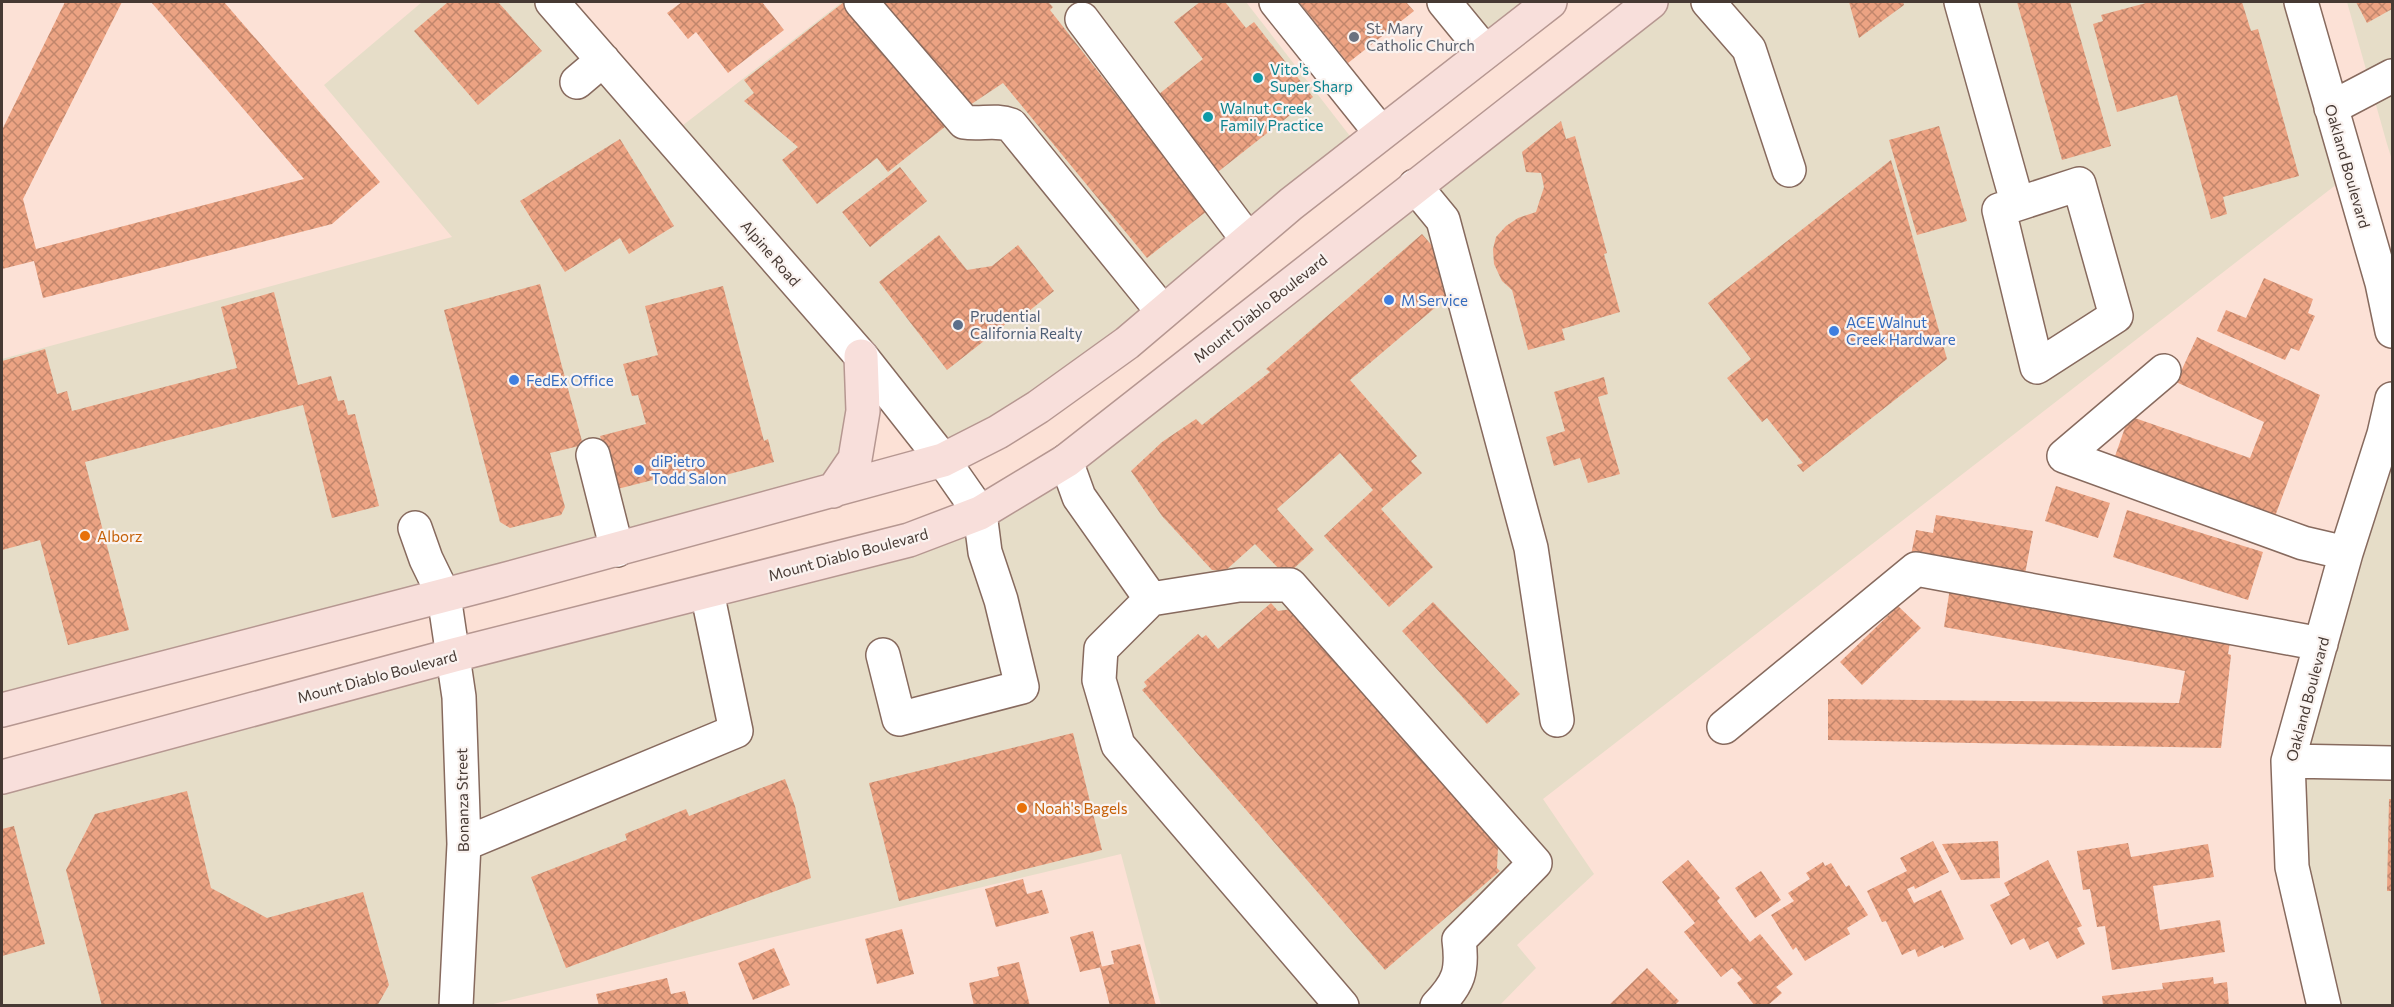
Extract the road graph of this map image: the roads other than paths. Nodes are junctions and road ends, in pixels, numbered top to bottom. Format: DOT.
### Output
graph roads {
  1 [pos="552,2"];
  2 [pos="861,2"];
  3 [pos="1276,2"];
  4 [pos="1444,2"];
  5 [pos="1550,2"];
  6 [pos="1651,2"];
  7 [pos="1708,2"];
  8 [pos="1961,2"];
  9 [pos="2301,2"];
  10 [pos="1082,19"];
  11 [pos="1485,52"];
  12 [pos="603,60"];
  13 [pos="2392,76"];
  14 [pos="576,82"];
  15 [pos="2331,108"];
  16 [pos="1381,134"];
  17 [pos="1789,170"];
  18 [pos="1415,186"];
  19 [pos="2018,202"];
  20 [pos="1248,240"];
  21 [pos="1163,312"];
  22 [pos="2392,331"];
  23 [pos="861,356"];
  24 [pos="2164,370"];
  25 [pos="2392,399"];
  26 [pos="593,455"];
  27 [pos="943,460"];
  28 [pos="1066,461"];
  29 [pos="833,491"];
  30 [pos="980,513"];
  31 [pos="415,528"];
  32 [pos="617,550"];
  33 [pos="2346,553"];
  34 [pos="707,592"];
  35 [pos="444,596"];
  36 [pos="1151,599"];
  37 [pos="2321,644"];
  38 [pos="454,655"];
  39 [pos="883,655"];
  40 [pos="2,710"];
  41 [pos="1557,720"];
  42 [pos="1724,727"];
  43 [pos="2288,761"];
  44 [pos="2392,763"];
  45 [pos="2,777"];
  46 [pos="464,844"];
  47 [pos="456,1005"];
  48 [pos="1342,1005"];
  49 [pos="1437,1005"];
  50 [pos="2324,1005"];
  1 -- 12 [label="street, Alpine Road"];
  2 -- 21 [label="street"];
  3 -- 16 [label="street"];
  4 -- 11 [label="street"];
  5 -- 11 [label="main road"];
  6 -- 18 [label="main road, Mount Diablo Boulevard"];
  7 -- 17 [label="street"];
  8 -- 19 [label="street"];
  9 -- 15 [label="street, Oakland Boulevard"];
  10 -- 20 [label="street"];
  11 -- 16 [label="main road"];
  12 -- 14 [label="street"];
  12 -- 23 [label="street, Alpine Road"];
  13 -- 15 [label="street"];
  15 -- 22 [label="street, Oakland Boulevard"];
  16 -- 20 [label="main road"];
  18 -- 28 [label="main road, Mount Diablo Boulevard"];
  18 -- 41 [label="street"];
  19 -- 19 [label="street"];
  20 -- 21 [label="main road"];
  21 -- 27 [label="main road"];
  23 -- 27 [label="street, Alpine Road"];
  23 -- 29 [label="main road"];
  24 -- 33 [label="street"];
  25 -- 33 [label="street, Oakland Boulevard"];
  26 -- 32 [label="street"];
  27 -- 29 [label="main road"];
  27 -- 30 [label="street, Alpine Road"];
  28 -- 30 [label="main road, Mount Diablo Boulevard"];
  28 -- 36 [label="street"];
  29 -- 32 [label="main road"];
  30 -- 34 [label="main road, Mount Diablo Boulevard"];
  30 -- 39 [label="street"];
  31 -- 35 [label="street, Bonanza Street"];
  32 -- 35 [label="main road"];
  33 -- 37 [label="street, Oakland Boulevard"];
  34 -- 38 [label="main road, Mount Diablo Boulevard"];
  34 -- 46 [label="street"];
  35 -- 38 [label="street, Bonanza Street"];
  35 -- 40 [label="main road"];
  36 -- 48 [label="street"];
  36 -- 49 [label="street"];
  37 -- 42 [label="street"];
  37 -- 43 [label="street, Oakland Boulevard"];
  38 -- 45 [label="main road, Mount Diablo Boulevard"];
  38 -- 46 [label="street, Bonanza Street"];
  43 -- 44 [label="street"];
  43 -- 50 [label="street, Oakland Boulevard"];
  46 -- 47 [label="street, Bonanza Street"];
}
